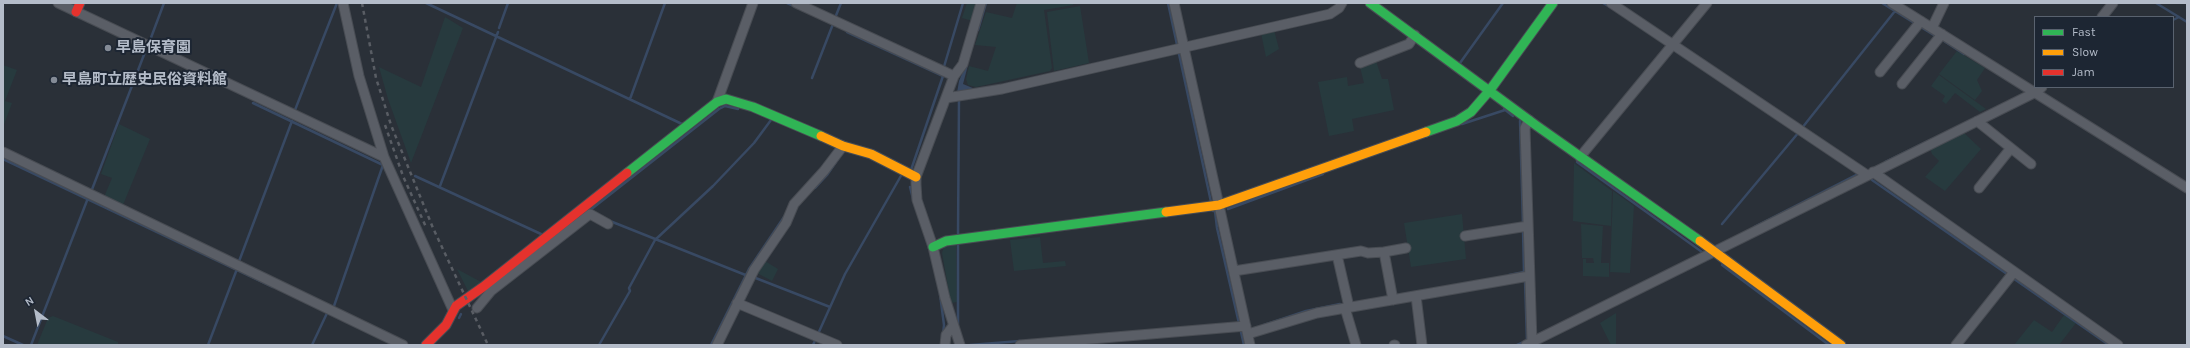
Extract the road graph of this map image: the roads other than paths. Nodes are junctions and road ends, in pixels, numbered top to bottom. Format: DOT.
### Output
graph roads {
  1 [pos="58,3"];
  2 [pos="80,3"];
  3 [pos="343,3"];
  4 [pos="753,3"];
  5 [pos="796,3"];
  6 [pos="981,3"];
  7 [pos="1174,3"];
  8 [pos="1342,3"];
  9 [pos="1370,3"];
  10 [pos="1553,3"];
  11 [pos="1611,3"];
  12 [pos="1706,3"];
  13 [pos="1892,3"];
  14 [pos="1944,3"];
  15 [pos="2113,3"];
  16 [pos="76,12"];
  17 [pos="2103,16"];
  18 [pos="1921,21"];
  19 [pos="1932,28"];
  20 [pos="1942,34"];
  21 [pos="1415,35"];
  22 [pos="1671,45"];
  23 [pos="1180,49"];
  24 [pos="1360,62"];
  25 [pos="1880,72"];
  26 [pos="947,73"];
  27 [pos="1902,84"];
  28 [pos="2034,86"];
  29 [pos="2039,89"];
  30 [pos="1490,90"];
  31 [pos="946,98"];
  32 [pos="717,102"];
  33 [pos="1529,120"];
  34 [pos="1977,121"];
  35 [pos="843,146"];
  36 [pos="2011,148"];
  37 [pos="3,152"];
  38 [pos="384,157"];
  39 [pos="1580,157"];
  40 [pos="2031,164"];
  41 [pos="911,174"];
  42 [pos="1870,174"];
  43 [pos="1979,188"];
  44 [pos="2187,188"];
  45 [pos="1219,205"];
  46 [pos="585,213"];
  47 [pos="608,224"];
  48 [pos="1528,226"];
  49 [pos="1465,236"];
  50 [pos="933,247"];
  51 [pos="1406,248"];
  52 [pos="1384,252"];
  53 [pos="1715,252"];
  54 [pos="1337,255"];
  55 [pos="1234,271"];
  56 [pos="2012,274"];
  57 [pos="1527,276"];
  58 [pos="488,288"];
  59 [pos="1416,296"];
  60 [pos="1393,297"];
  61 [pos="737,303"];
  62 [pos="1347,305"];
  63 [pos="477,308"];
  64 [pos="453,310"];
  65 [pos="953,326"];
  66 [pos="1243,328"];
  67 [pos="1530,344"];
  68 [pos="403,345"];
  69 [pos="426,345"];
  70 [pos="716,345"];
  71 [pos="837,345"];
  72 [pos="945,345"];
  73 [pos="960,345"];
  74 [pos="1020,345"];
  75 [pos="1250,345"];
  76 [pos="1356,345"];
  77 [pos="1422,345"];
  78 [pos="1840,345"];
  79 [pos="1956,345"];
  80 [pos="2118,345"];
  1 -- 16 [label="street"];
  2 -- 16 [label="street"];
  3 -- 38 [label="street"];
  4 -- 32 [label="street"];
  5 -- 26 [label="street"];
  6 -- 26 [label="street"];
  7 -- 23 [label="street"];
  8 -- 23 [label="street"];
  9 -- 21 [label="street"];
  10 -- 30 [label="street"];
  11 -- 22 [label="street"];
  12 -- 22 [label="street"];
  13 -- 18 [label="street"];
  14 -- 19 [label="street"];
  15 -- 17 [label="street"];
  16 -- 38 [label="street"];
  18 -- 19 [label="street"];
  18 -- 25 [label="street"];
  19 -- 20 [label="street"];
  20 -- 27 [label="street"];
  20 -- 28 [label="street"];
  21 -- 24 [label="street"];
  21 -- 30 [label="street"];
  22 -- 39 [label="street"];
  22 -- 42 [label="street"];
  23 -- 31 [label="street"];
  23 -- 45 [label="street"];
  26 -- 31 [label="street"];
  29 -- 34 [label="street"];
  29 -- 44 [label="street"];
  30 -- 33 [label="street"];
  30 -- 45 [label="street"];
  31 -- 41 [label="street"];
  32 -- 35 [label="street"];
  32 -- 46 [label="street"];
  33 -- 39 [label="street"];
  33 -- 48 [label="street"];
  34 -- 36 [label="street"];
  34 -- 42 [label="street"];
  35 -- 41 [label="street"];
  35 -- 61 [label="street"];
  36 -- 40 [label="street"];
  36 -- 43 [label="street"];
  37 -- 68 [label="street"];
  38 -- 64 [label="street"];
  39 -- 53 [label="street"];
  41 -- 50 [label="street"];
  42 -- 53 [label="street"];
  42 -- 56 [label="street"];
  45 -- 50 [label="street"];
  45 -- 55 [label="street"];
  46 -- 47 [label="street"];
  46 -- 58 [label="street"];
  48 -- 49 [label="street"];
  48 -- 57 [label="street"];
  50 -- 65 [label="street"];
  51 -- 52 [label="street"];
  52 -- 54 [label="street"];
  52 -- 60 [label="street"];
  53 -- 67 [label="street"];
  53 -- 78 [label="street"];
  54 -- 55 [label="street"];
  54 -- 62 [label="street"];
  55 -- 66 [label="street"];
  56 -- 79 [label="street"];
  56 -- 80 [label="street"];
  57 -- 59 [label="street"];
  57 -- 67 [label="street"];
  58 -- 63 [label="street"];
  58 -- 64 [label="street"];
  59 -- 60 [label="street"];
  59 -- 77 [label="street"];
  60 -- 62 [label="street"];
  61 -- 70 [label="street"];
  61 -- 71 [label="street"];
  62 -- 66 [label="street"];
  62 -- 76 [label="street"];
  64 -- 69 [label="street"];
  65 -- 72 [label="street"];
  65 -- 73 [label="street"];
  66 -- 74 [label="street"];
  66 -- 75 [label="street"];
}
